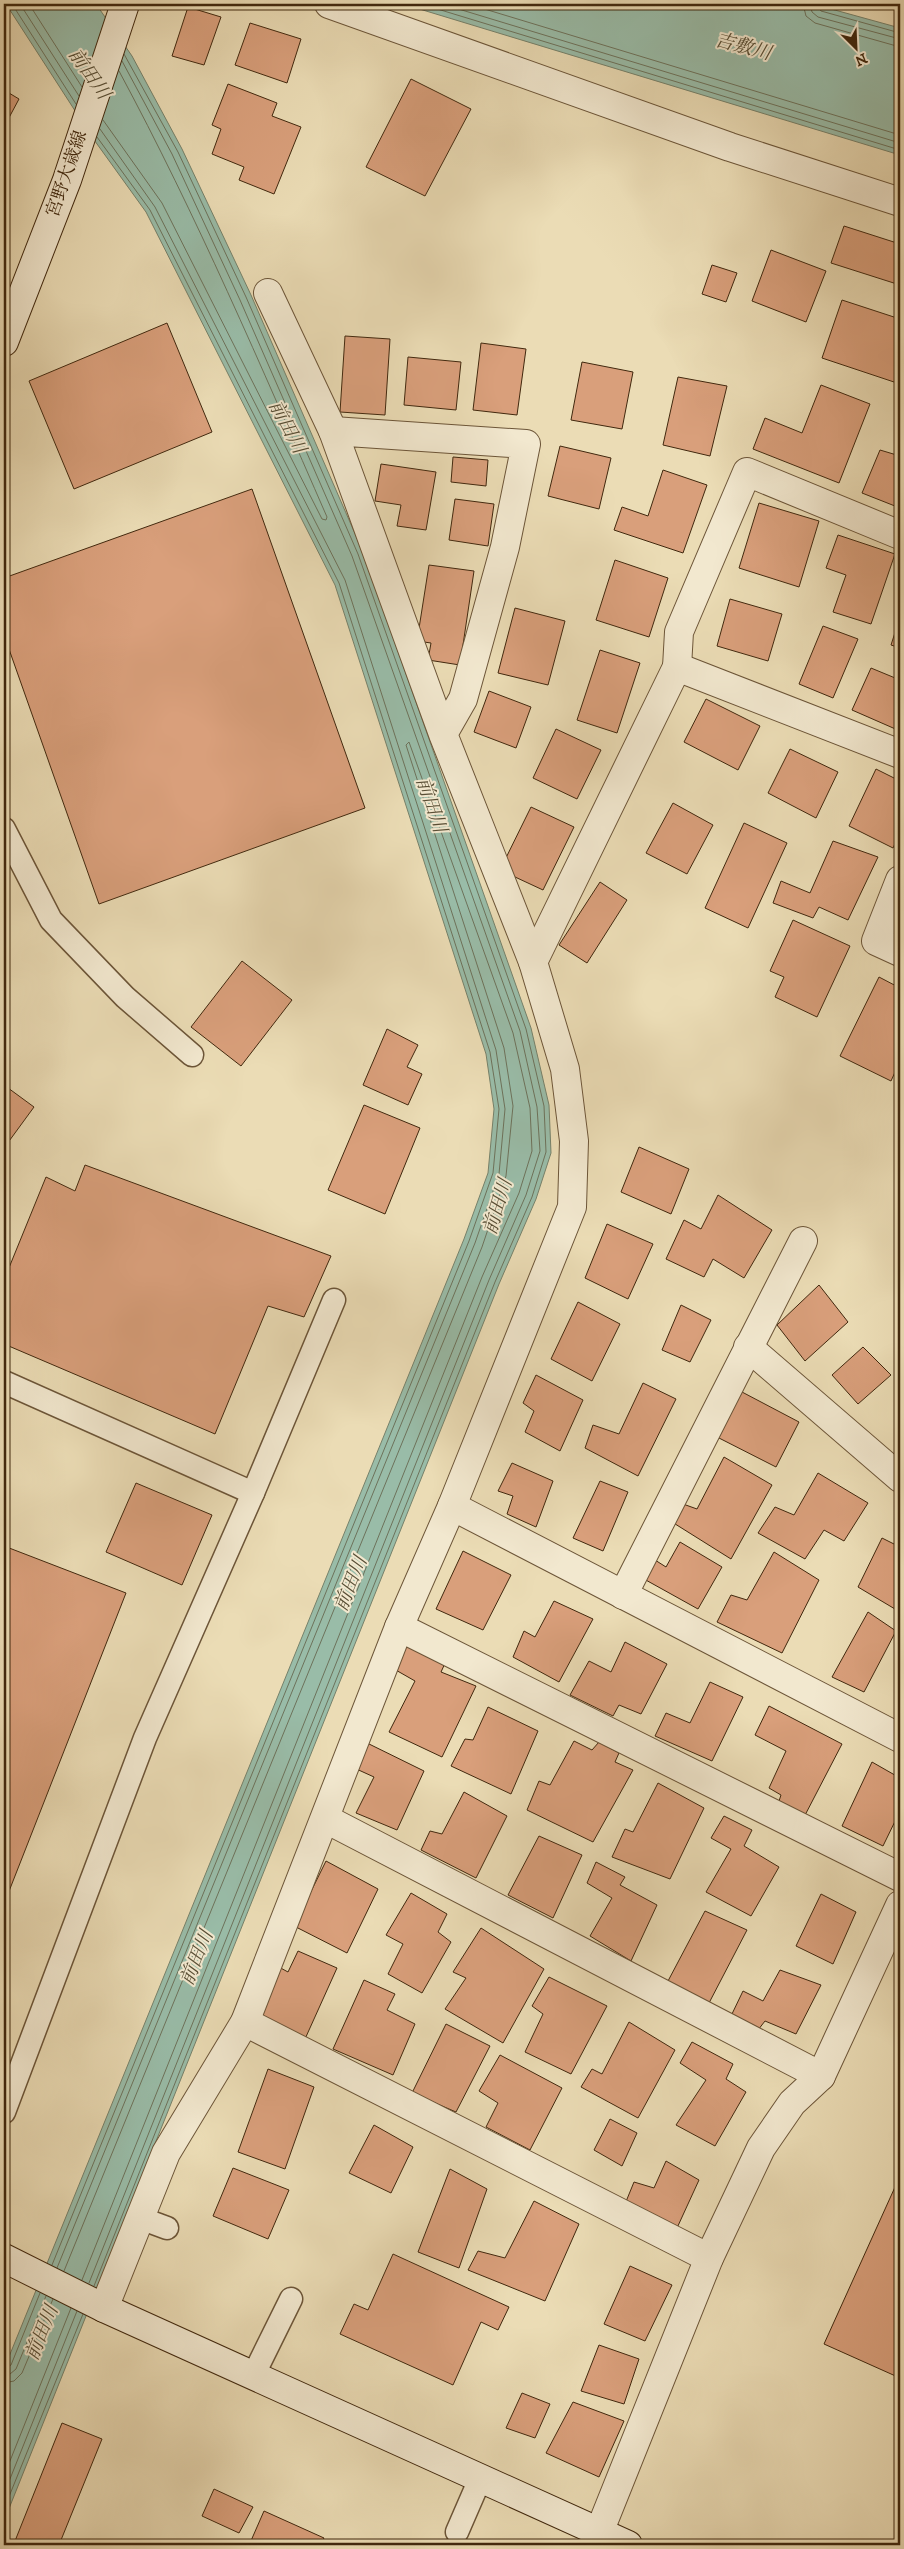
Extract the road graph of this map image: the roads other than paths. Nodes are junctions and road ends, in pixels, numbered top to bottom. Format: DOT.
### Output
graph roads {
  1 [pos="329,4"];
  2 [pos="123,9"];
  3 [pos="900,202"];
  4 [pos="268,293"];
  5 [pos="4,342"];
  6 [pos="333,431"];
  7 [pos="900,535"];
  8 [pos="677,668"];
  9 [pos="443,734"];
  10 [pos="900,754"];
  11 [pos="4,829"];
  12 [pos="900,880"];
  13 [pos="900,952"];
  14 [pos="533,962"];
  15 [pos="192,1055"];
  16 [pos="803,1242"];
  17 [pos="334,1300"];
  18 [pos="748,1346"];
  19 [pos="4,1382"];
  20 [pos="900,1478"];
  21 [pos="253,1493"];
  22 [pos="452,1506"];
  23 [pos="623,1595"];
  24 [pos="400,1627"];
  25 [pos="900,1738"];
  26 [pos="326,1819"];
  27 [pos="900,1877"];
  28 [pos="900,1905"];
  29 [pos="245,2022"];
  30 [pos="821,2076"];
  31 [pos="4,2112"];
  32 [pos="140,2218"];
  33 [pos="167,2228"];
  34 [pos="709,2258"];
  35 [pos="10,2265"];
  36 [pos="291,2299"];
  37 [pos="104,2308"];
  38 [pos="253,2376"];
  39 [pos="480,2479"];
  40 [pos="457,2532"];
  41 [pos="597,2539"];
  42 [pos="628,2545"];
  1 -- 3 [label="street"];
  2 -- 5 [label="street, 宮野大歳線"];
  4 -- 6 [label="street"];
  6 -- 9 [label="street"];
  6 -- 9 [label="street"];
  7 -- 8 [label="street"];
  8 -- 10 [label="street"];
  8 -- 14 [label="street"];
  9 -- 14 [label="street"];
  11 -- 15 [label="lane"];
  12 -- 13 [label="street"];
  14 -- 22 [label="street"];
  16 -- 18 [label="street"];
  17 -- 21 [label="lane"];
  18 -- 20 [label="street"];
  18 -- 23 [label="street"];
  19 -- 21 [label="lane"];
  21 -- 31 [label="lane"];
  22 -- 23 [label="street"];
  22 -- 24 [label="street"];
  23 -- 25 [label="street"];
  24 -- 26 [label="street"];
  24 -- 27 [label="street"];
  26 -- 29 [label="street"];
  26 -- 30 [label="street"];
  28 -- 30 [label="street"];
  29 -- 32 [label="street"];
  29 -- 34 [label="street"];
  30 -- 34 [label="street"];
  32 -- 33 [label="lane"];
  32 -- 37 [label="street"];
  34 -- 41 [label="street"];
  35 -- 37 [label="street"];
  36 -- 38 [label="lane"];
  37 -- 38 [label="street"];
  38 -- 39 [label="street"];
  39 -- 40 [label="lane"];
  39 -- 41 [label="street"];
  41 -- 42 [label="street"];
}
